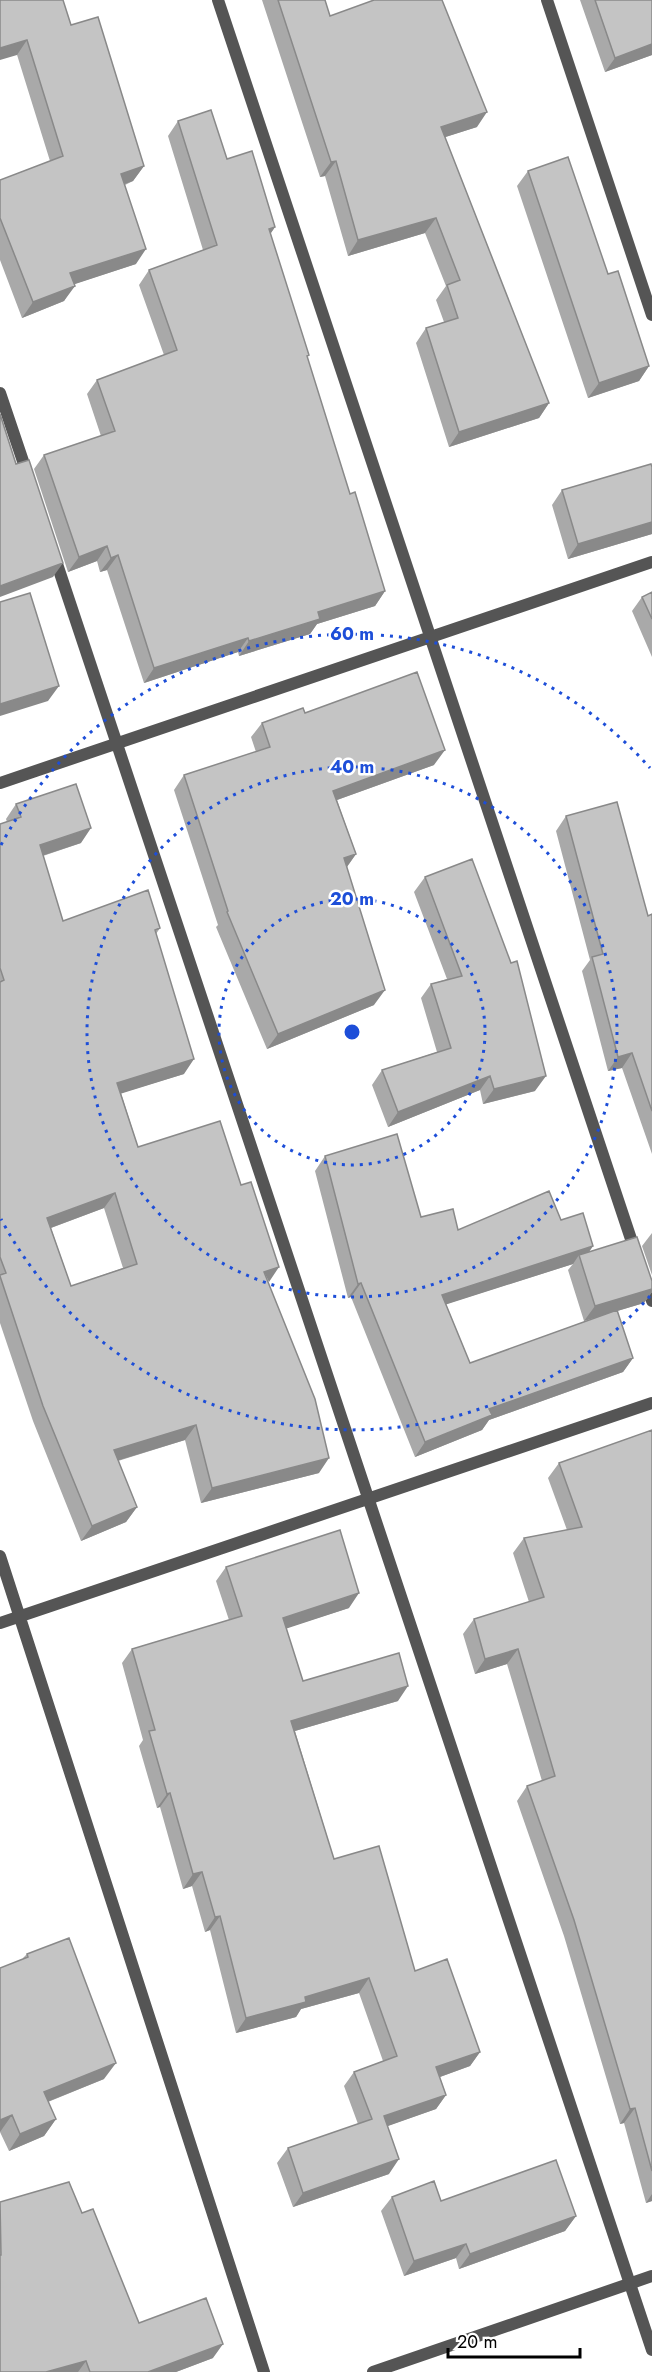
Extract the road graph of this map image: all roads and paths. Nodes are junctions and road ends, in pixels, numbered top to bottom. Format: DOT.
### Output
graph roads {
  1 [pos="219,0"];
  2 [pos="547,0"];
  3 [pos="652,315"];
  4 [pos="0,393"];
  5 [pos="30,484"];
  6 [pos="49,540"];
  7 [pos="652,562"];
  8 [pos="431,638"];
  9 [pos="117,743"];
  10 [pos="0,783"];
  11 [pos="652,1301"];
  12 [pos="652,1403"];
  13 [pos="368,1498"];
  14 [pos="0,1556"];
  15 [pos="20,1616"];
  16 [pos="0,1623"];
  17 [pos="652,2276"];
  18 [pos="630,2284"];
  19 [pos="652,2350"];
  20 [pos="264,2372"];
  21 [pos="373,2372"];
  1 -- 8 [label="street"];
  2 -- 3 [label="street"];
  4 -- 5 [label="street"];
  6 -- 9 [label="street"];
  7 -- 8 [label="street"];
  8 -- 9 [label="street"];
  8 -- 11 [label="street"];
  9 -- 10 [label="street"];
  9 -- 13 [label="street"];
  12 -- 13 [label="street"];
  13 -- 15 [label="street"];
  13 -- 18 [label="street"];
  14 -- 15 [label="street"];
  15 -- 16 [label="street"];
  15 -- 20 [label="street"];
  17 -- 18 [label="street"];
  18 -- 19 [label="street"];
  18 -- 21 [label="street"];
}
